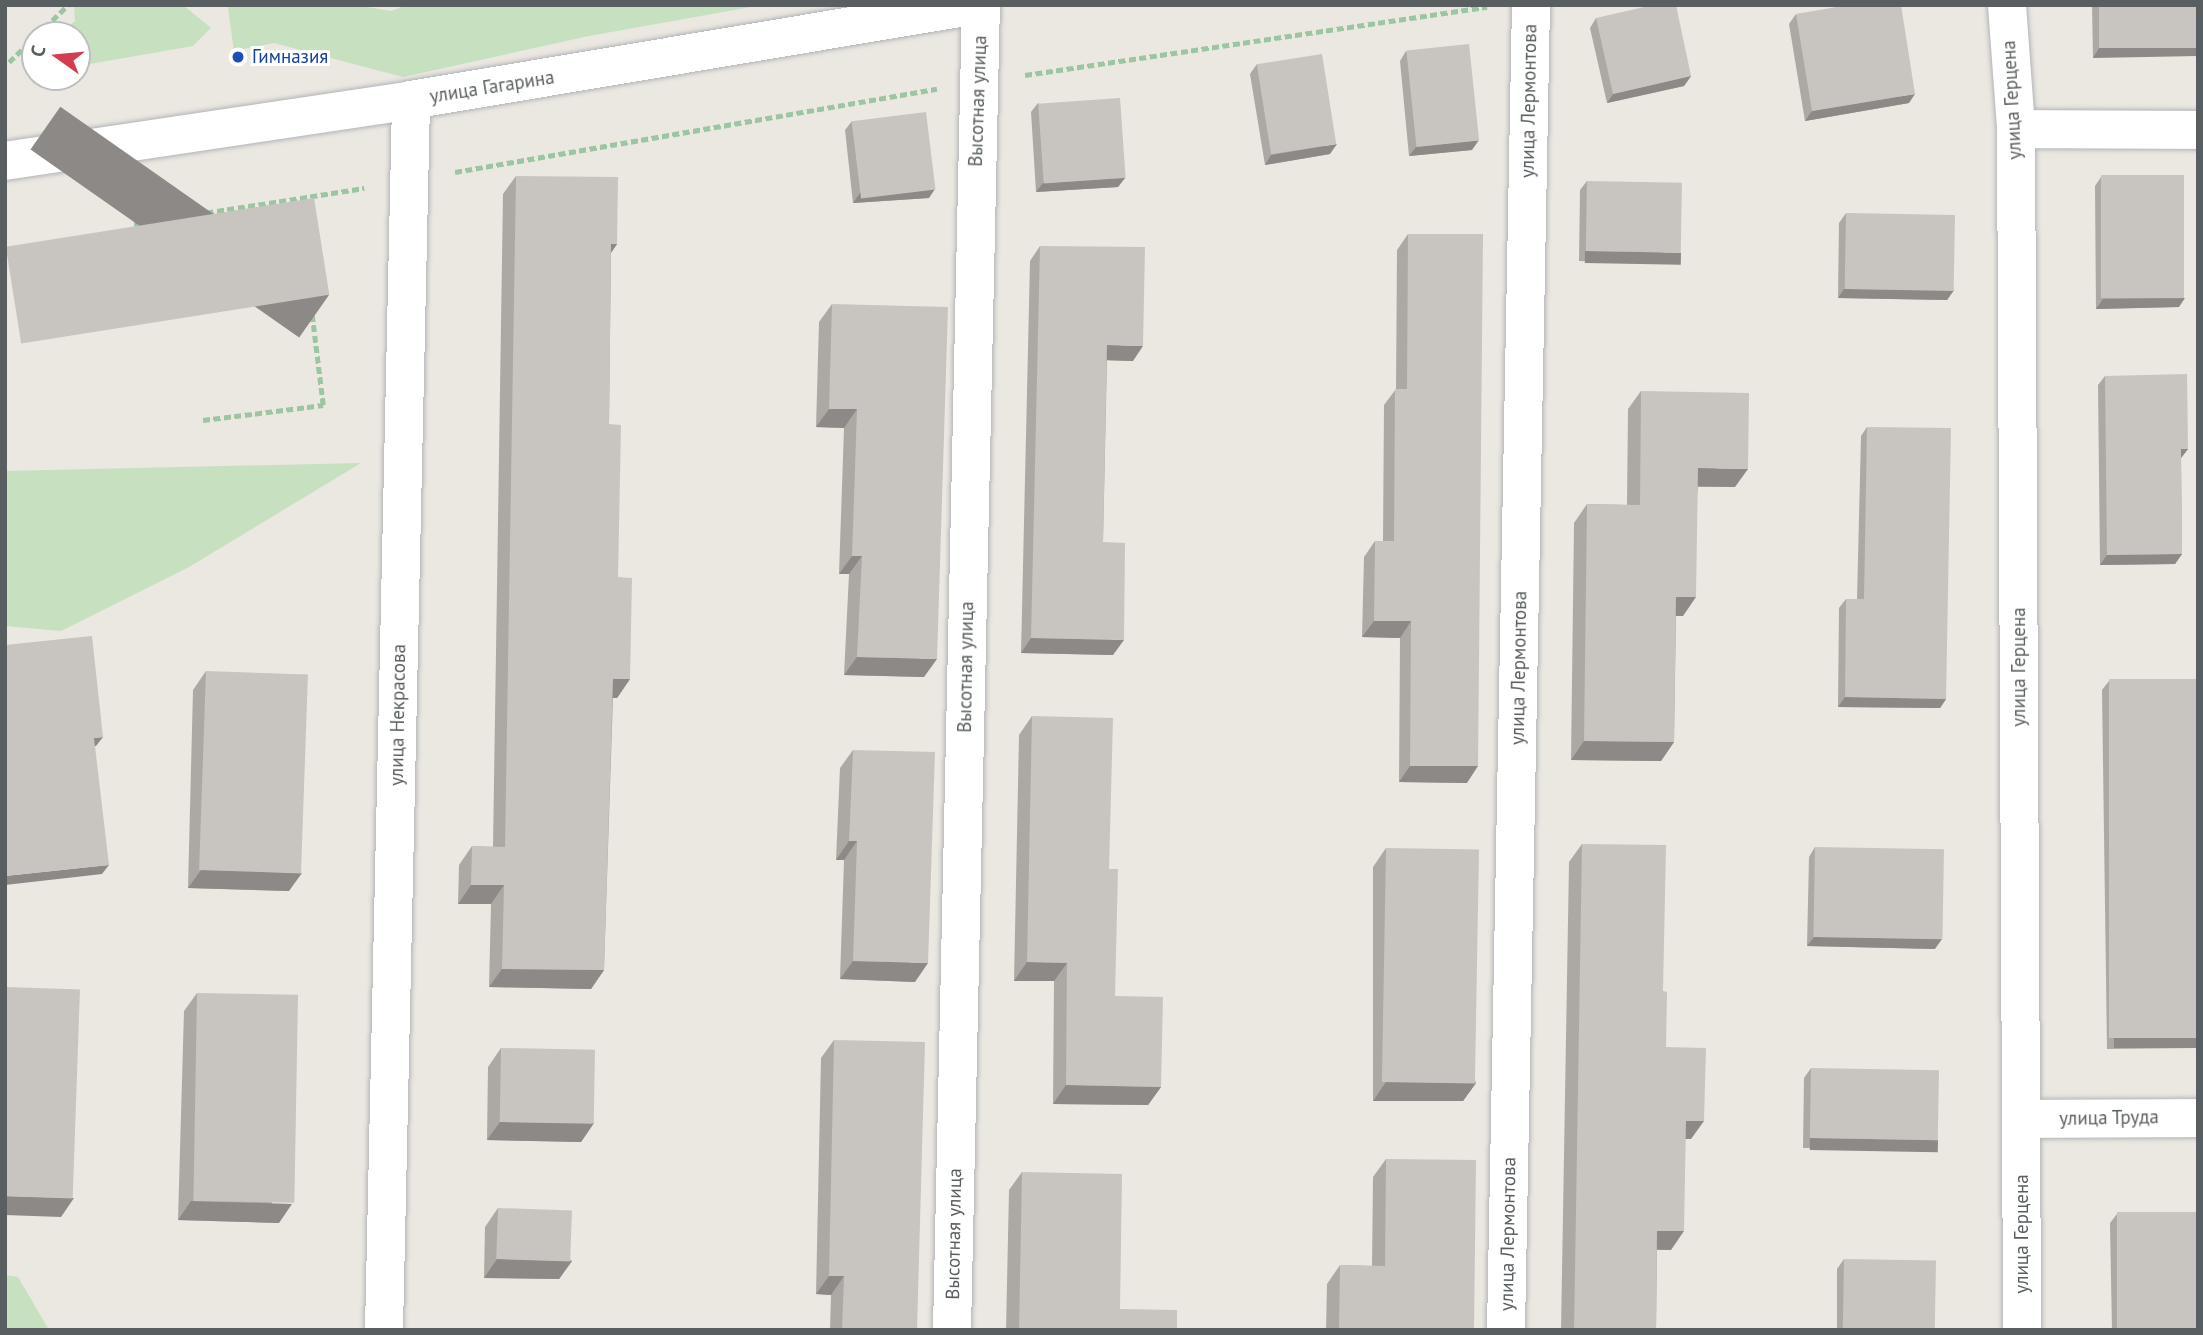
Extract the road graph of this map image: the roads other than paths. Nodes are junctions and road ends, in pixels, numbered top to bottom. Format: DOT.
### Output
graph roads {
  1 [pos="979,5"];
  2 [pos="1531,5"];
  3 [pos="2007,5"];
  4 [pos="411,100"];
  5 [pos="2015,129"];
  6 [pos="2198,130"];
  7 [pos="5,161"];
  8 [pos="2198,1118"];
  9 [pos="2021,1119"];
  10 [pos="384,1330"];
  11 [pos="951,1330"];
  12 [pos="1506,1330"];
  13 [pos="2022,1330"];
  1 -- 4 [label="street, улица Гагарина"];
  1 -- 11 [label="street, Высотная улица"];
  2 -- 12 [label="street, улица Лермонтова"];
  3 -- 5 [label="street, улица Герцена"];
  4 -- 7 [label="street, улица Гагарина"];
  4 -- 10 [label="street, улица Некрасова"];
  5 -- 6 [label="street"];
  5 -- 9 [label="street, улица Герцена"];
  8 -- 9 [label="street, улица Труда"];
  9 -- 13 [label="street, улица Герцена"];
}
